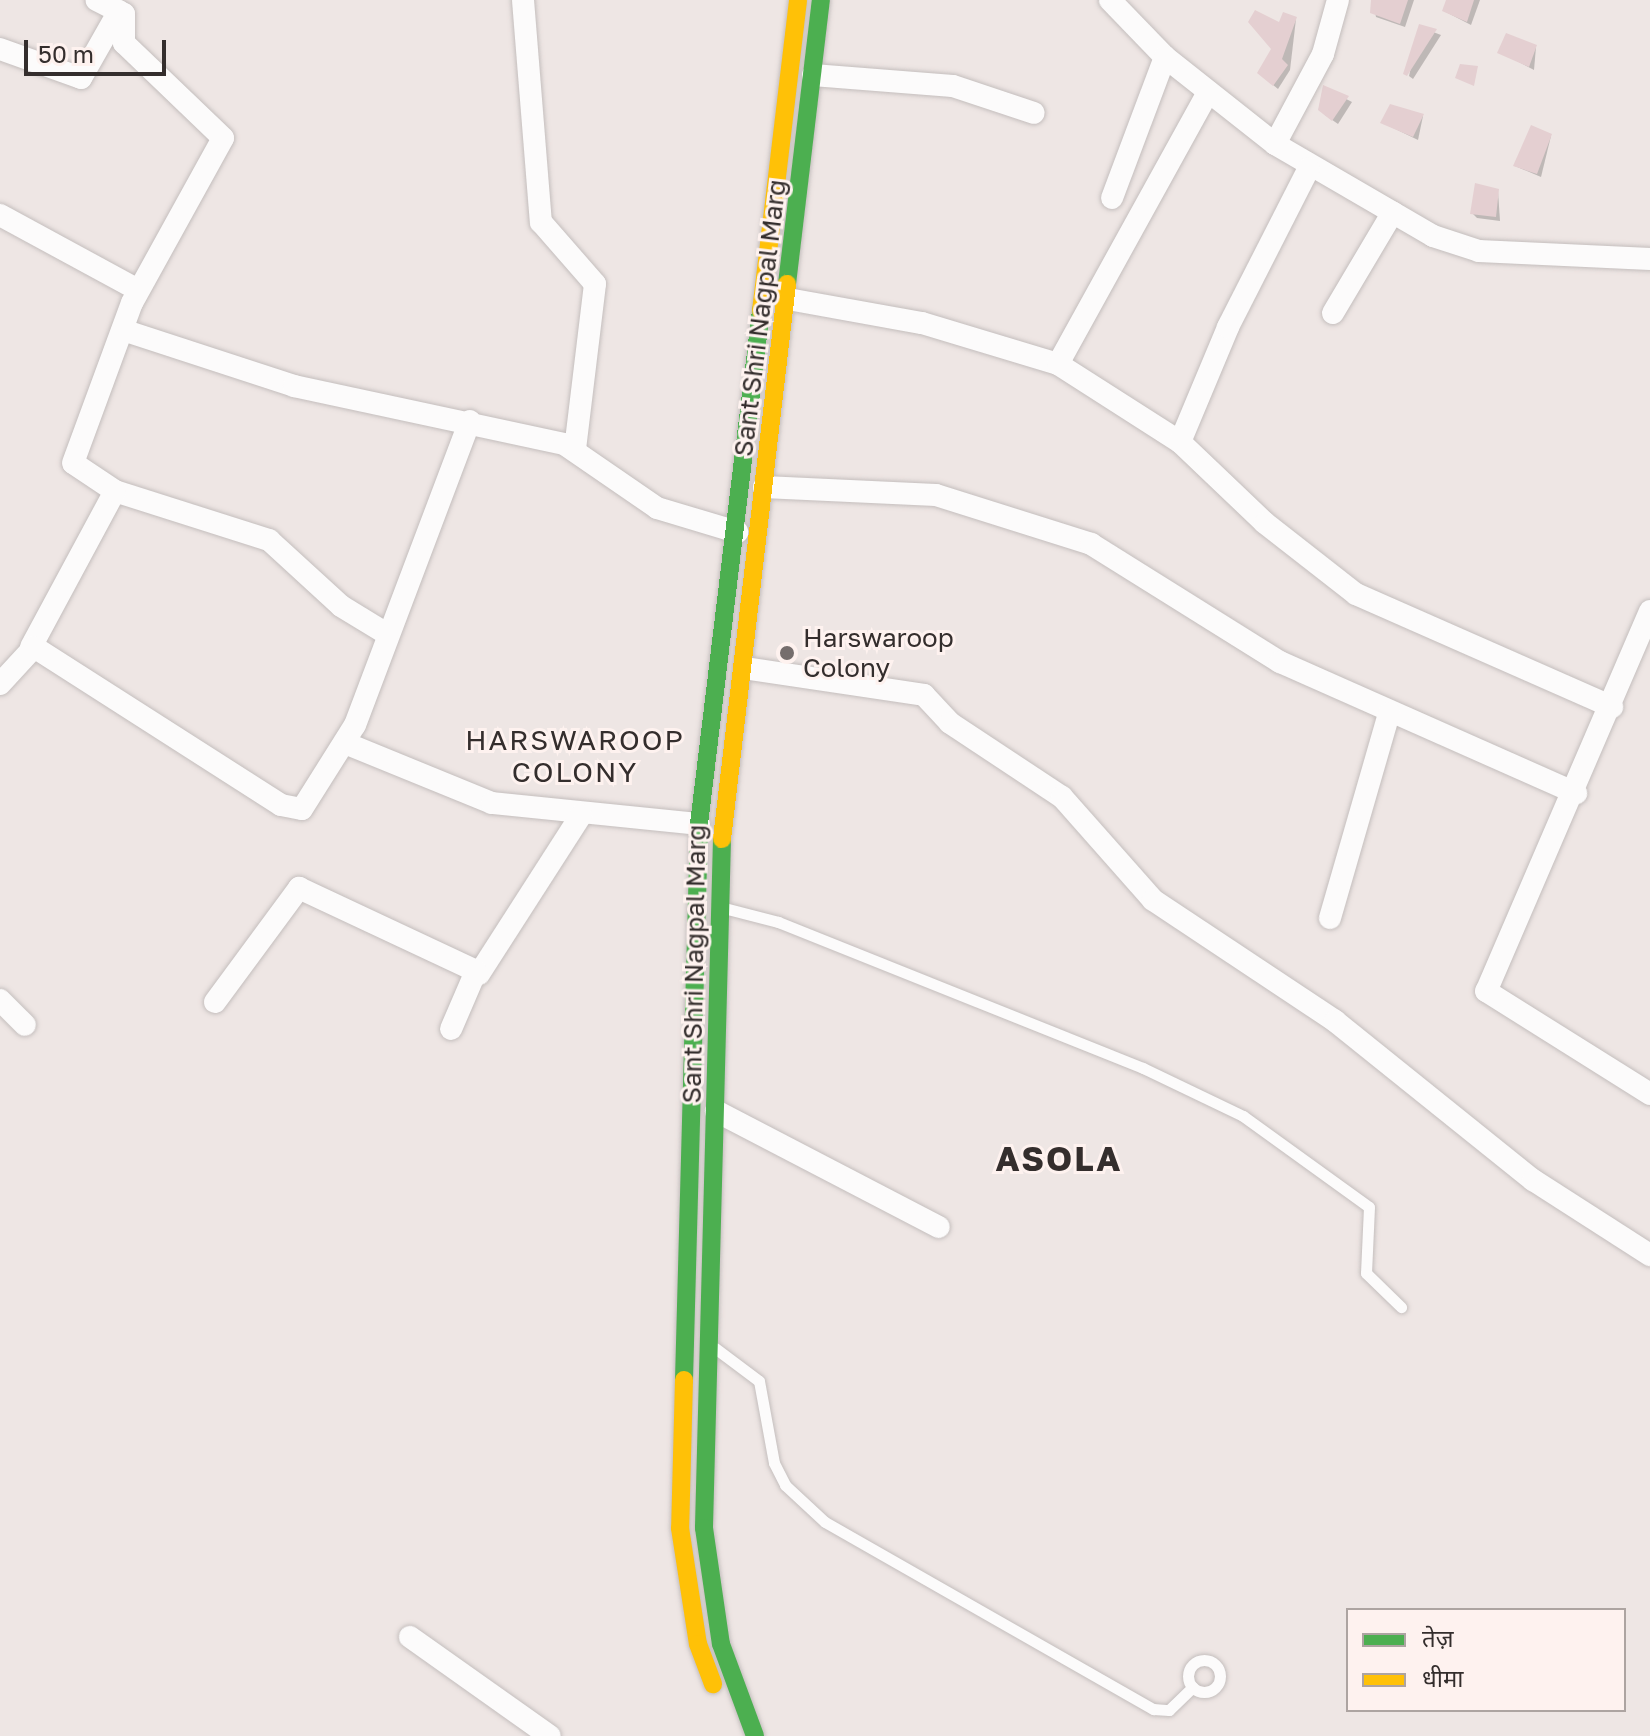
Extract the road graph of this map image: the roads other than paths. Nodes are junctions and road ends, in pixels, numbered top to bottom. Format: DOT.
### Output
graph roads {
  1 [pos="96,0"];
  2 [pos="523,0"];
  3 [pos="798,0"];
  4 [pos="821,0"];
  5 [pos="1110,0"];
  6 [pos="1338,0"];
  7 [pos="119,11"];
  8 [pos="0,49"];
  9 [pos="1165,57"];
  10 [pos="813,75"];
  11 [pos="1208,92"];
  12 [pos="1034,113"];
  13 [pos="1275,144"];
  14 [pos="1309,168"];
  15 [pos="1112,198"];
  16 [pos="1393,212"];
  17 [pos="0,215"];
  18 [pos="1650,259"];
  19 [pos="138,290"];
  20 [pos="788,299"];
  21 [pos="1333,313"];
  22 [pos="126,331"];
  23 [pos="1058,364"];
  24 [pos="470,421"];
  25 [pos="1180,442"];
  26 [pos="575,449"];
  27 [pos="764,487"];
  28 [pos="115,491"];
  29 [pos="737,532"];
  30 [pos="1650,611"];
  31 [pos="387,634"];
  32 [pos="31,647"];
  33 [pos="744,668"];
  34 [pos="0,684"];
  35 [pos="1612,707"];
  36 [pos="1389,713"];
  37 [pos="345,743"];
  38 [pos="1576,793"];
  39 [pos="581,815"];
  40 [pos="699,824"];
  41 [pos="724,908"];
  42 [pos="1330,918"];
  43 [pos="479,974"];
  44 [pos="0,1000"];
  45 [pos="215,1002"];
  46 [pos="25,1025"];
  47 [pos="451,1029"];
  48 [pos="1650,1094"];
  49 [pos="716,1111"];
  50 [pos="939,1227"];
  51 [pos="1650,1255"];
  52 [pos="1401,1307"];
  53 [pos="708,1343"];
  54 [pos="410,1637"];
  55 [pos="1193,1687"];
  56 [pos="550,1736"];
  57 [pos="732,1736"];
  58 [pos="755,1736"];
  1 -- 7 [label="street"];
  2 -- 26 [label="street"];
  3 -- 29 [label="main road, Sant Shri Nagpal Marg"];
  4 -- 10 [label="main road, Sant Shri Nagpal Marg"];
  5 -- 9 [label="street"];
  6 -- 13 [label="street"];
  7 -- 8 [label="street"];
  7 -- 19 [label="street"];
  9 -- 11 [label="street"];
  9 -- 15 [label="street"];
  10 -- 12 [label="street"];
  10 -- 20 [label="main road, Sant Shri Nagpal Marg"];
  11 -- 13 [label="street"];
  11 -- 23 [label="street"];
  13 -- 14 [label="street"];
  14 -- 16 [label="street"];
  14 -- 25 [label="street"];
  16 -- 18 [label="street"];
  16 -- 21 [label="street"];
  17 -- 19 [label="street"];
  19 -- 22 [label="street"];
  20 -- 23 [label="street"];
  20 -- 27 [label="main road, Sant Shri Nagpal Marg"];
  22 -- 24 [label="street"];
  22 -- 28 [label="street"];
  23 -- 25 [label="street"];
  24 -- 26 [label="street"];
  24 -- 31 [label="street"];
  25 -- 35 [label="street"];
  26 -- 29 [label="street"];
  27 -- 33 [label="main road, Sant Shri Nagpal Marg"];
  27 -- 36 [label="street"];
  28 -- 31 [label="street"];
  28 -- 32 [label="street"];
  29 -- 40 [label="main road, Sant Shri Nagpal Marg"];
  30 -- 35 [label="street"];
  31 -- 37 [label="street"];
  32 -- 34 [label="street"];
  32 -- 37 [label="street"];
  33 -- 41 [label="main road, Sant Shri Nagpal Marg"];
  33 -- 51 [label="street"];
  35 -- 38 [label="street"];
  36 -- 38 [label="street"];
  36 -- 42 [label="street"];
  37 -- 39 [label="street"];
  38 -- 48 [label="street"];
  39 -- 40 [label="street"];
  39 -- 43 [label="street"];
  40 -- 57 [label="main road, Sant Shri Nagpal Marg"];
  41 -- 49 [label="main road, Sant Shri Nagpal Marg"];
  41 -- 52 [label="lane"];
  43 -- 45 [label="street"];
  43 -- 47 [label="street"];
  44 -- 46 [label="street"];
  49 -- 50 [label="street"];
  49 -- 53 [label="main road, Sant Shri Nagpal Marg"];
  53 -- 55 [label="lane"];
  53 -- 58 [label="main road, Sant Shri Nagpal Marg"];
  54 -- 56 [label="street"];
}
